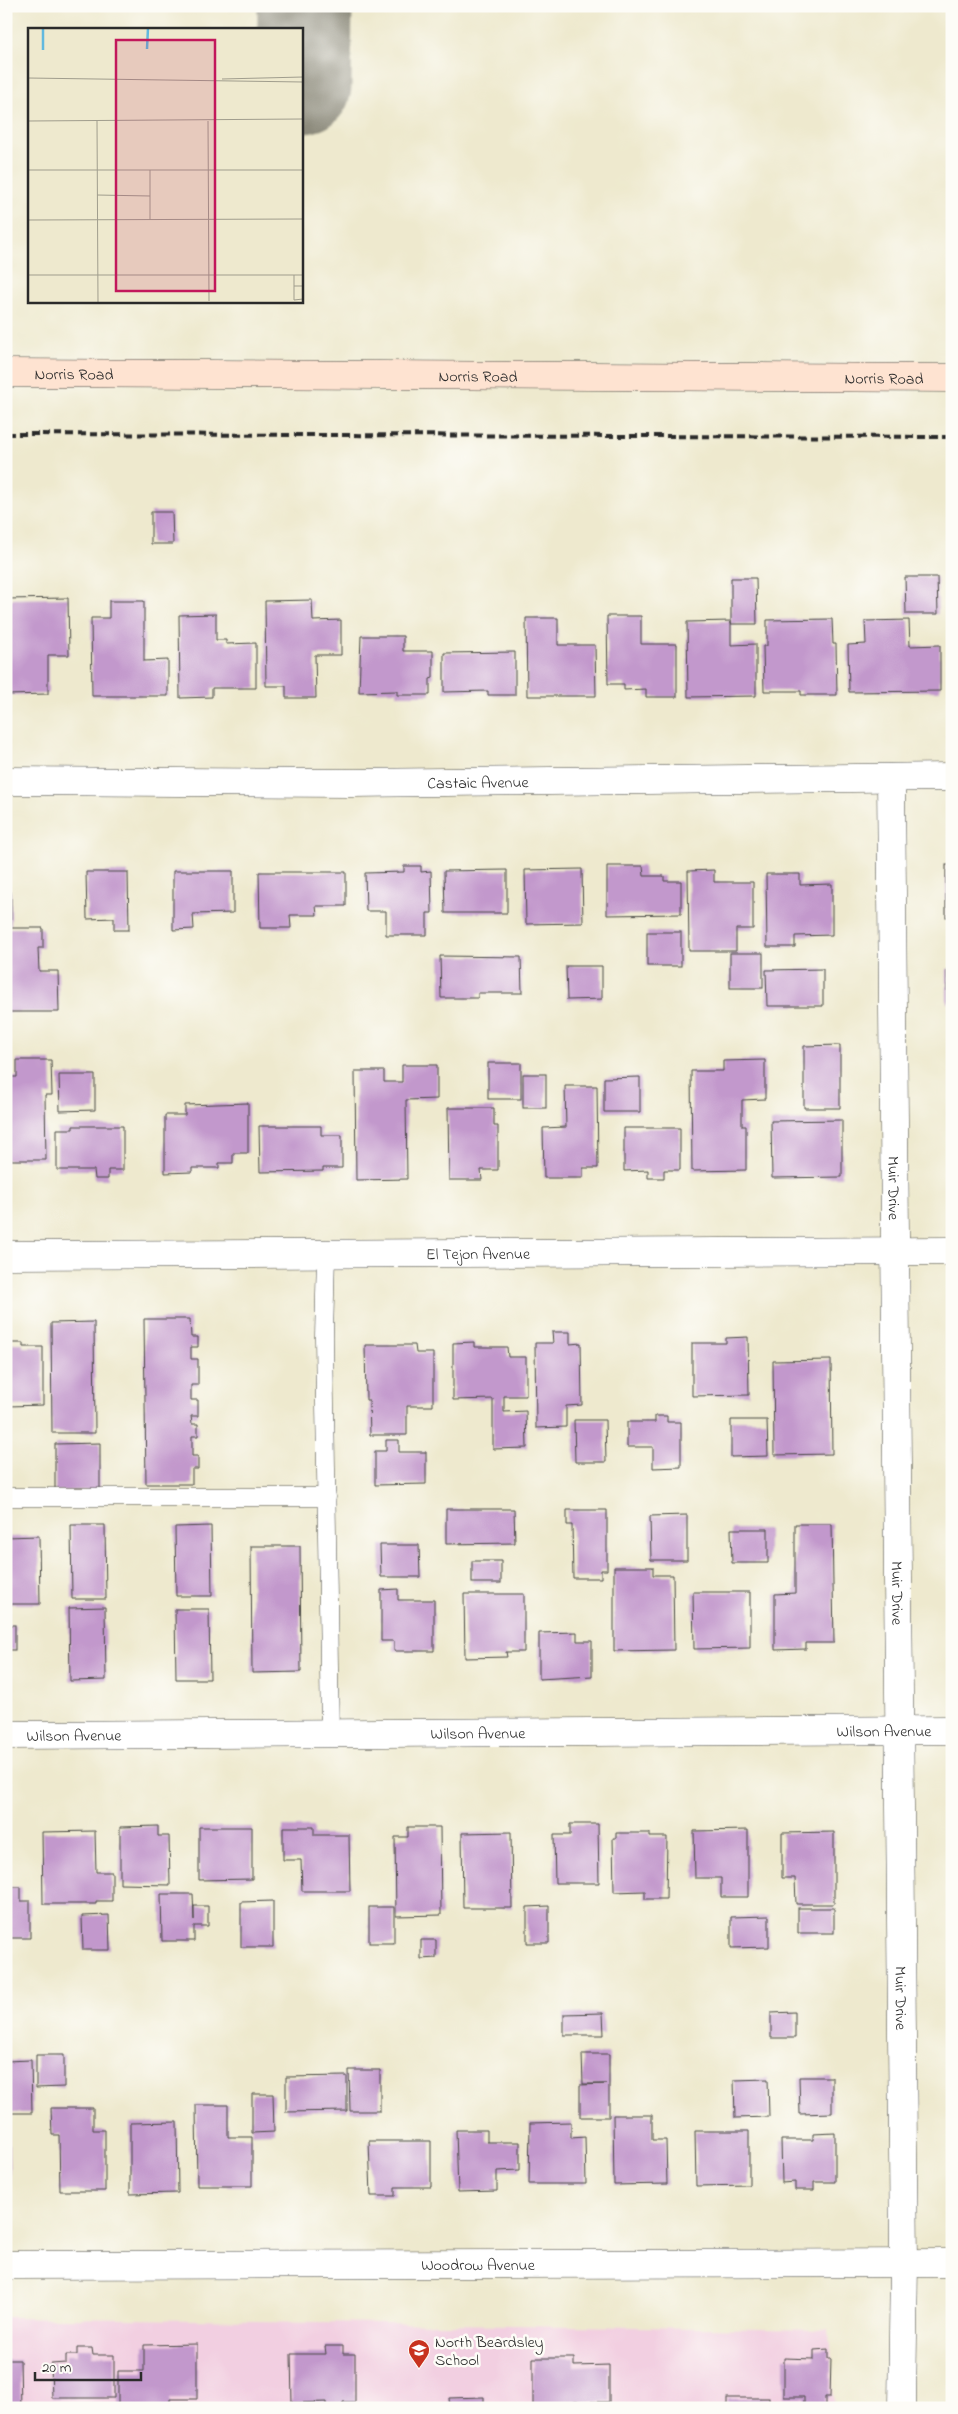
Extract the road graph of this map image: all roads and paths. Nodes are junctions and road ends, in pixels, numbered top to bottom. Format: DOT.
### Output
graph roads {
  1 [pos="6,373"];
  2 [pos="952,378"];
  3 [pos="952,777"];
  4 [pos="891,778"];
  5 [pos="6,781"];
  6 [pos="895,1251"];
  7 [pos="952,1251"];
  8 [pos="326,1254"];
  9 [pos="6,1256"];
  10 [pos="6,1497"];
  11 [pos="327,1497"];
  12 [pos="899,1730"];
  13 [pos="952,1730"];
  14 [pos="330,1733"];
  15 [pos="6,1735"];
  16 [pos="904,2263"];
  17 [pos="952,2263"];
  18 [pos="6,2265"];
  19 [pos="902,2408"];
  1 -- 2 [label="street, Norris Road"];
  3 -- 4 [label="street, Castaic Avenue"];
  4 -- 5 [label="street, Castaic Avenue"];
  4 -- 6 [label="street, Muir Drive"];
  6 -- 7 [label="street, El Tejon Avenue"];
  6 -- 8 [label="street, El Tejon Avenue"];
  6 -- 12 [label="street, Muir Drive"];
  8 -- 9 [label="street, El Tejon Avenue"];
  8 -- 11 [label="lane"];
  10 -- 11 [label="lane"];
  11 -- 14 [label="lane"];
  12 -- 13 [label="street, Wilson Avenue"];
  12 -- 14 [label="street, Wilson Avenue"];
  12 -- 16 [label="street, Muir Drive"];
  14 -- 15 [label="street, Wilson Avenue"];
  16 -- 17 [label="street, Woodrow Avenue"];
  16 -- 18 [label="street, Woodrow Avenue"];
  16 -- 19 [label="street, Muir Drive"];
}
